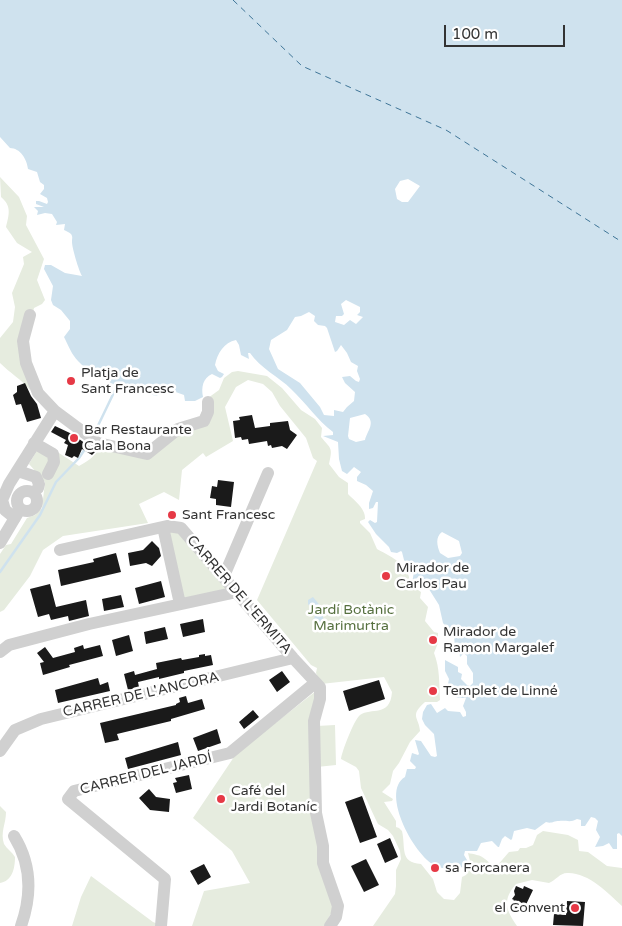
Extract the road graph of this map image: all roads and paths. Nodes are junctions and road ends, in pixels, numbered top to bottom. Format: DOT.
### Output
graph roads {
  1 [pos="30,315"];
  2 [pos="208,402"];
  3 [pos="55,411"];
  4 [pos="34,443"];
  5 [pos="18,471"];
  6 [pos="268,473"];
  7 [pos="48,474"];
  8 [pos="38,488"];
  9 [pos="163,527"];
  10 [pos="0,543"];
  11 [pos="60,550"];
  12 [pos="224,576"];
  13 [pos="237,592"];
  14 [pos="180,604"];
  15 [pos="0,652"];
  16 [pos="293,658"];
  17 [pos="318,685"];
  18 [pos="0,751"];
  19 [pos="14,836"];
  20 [pos="21,926"];
  21 [pos="161,926"];
  22 [pos="330,926"];
  1 -- 3 [label="street"];
  2 -- 3 [label="street"];
  3 -- 4 [label="street"];
  4 -- 5 [label="street"];
  4 -- 7 [label="street"];
  5 -- 8 [label="street"];
  5 -- 10 [label="street"];
  6 -- 12 [label="street"];
  9 -- 11 [label="street, CARRER DE L'ERMITA"];
  9 -- 12 [label="street, CARRER DE L'ERMITA"];
  9 -- 14 [label="street"];
  12 -- 13 [label="street, CARRER DE L'ERMITA"];
  13 -- 14 [label="street"];
  13 -- 16 [label="street, CARRER DE L'ERMITA"];
  14 -- 15 [label="street"];
  16 -- 17 [label="street, CARRER DE L'ERMITA"];
  16 -- 18 [label="street, CARRER DE L'ANCORA"];
  17 -- 21 [label="street, CARRER DEL JARDÍ"];
  17 -- 22 [label="street"];
  19 -- 20 [label="street"];
}
